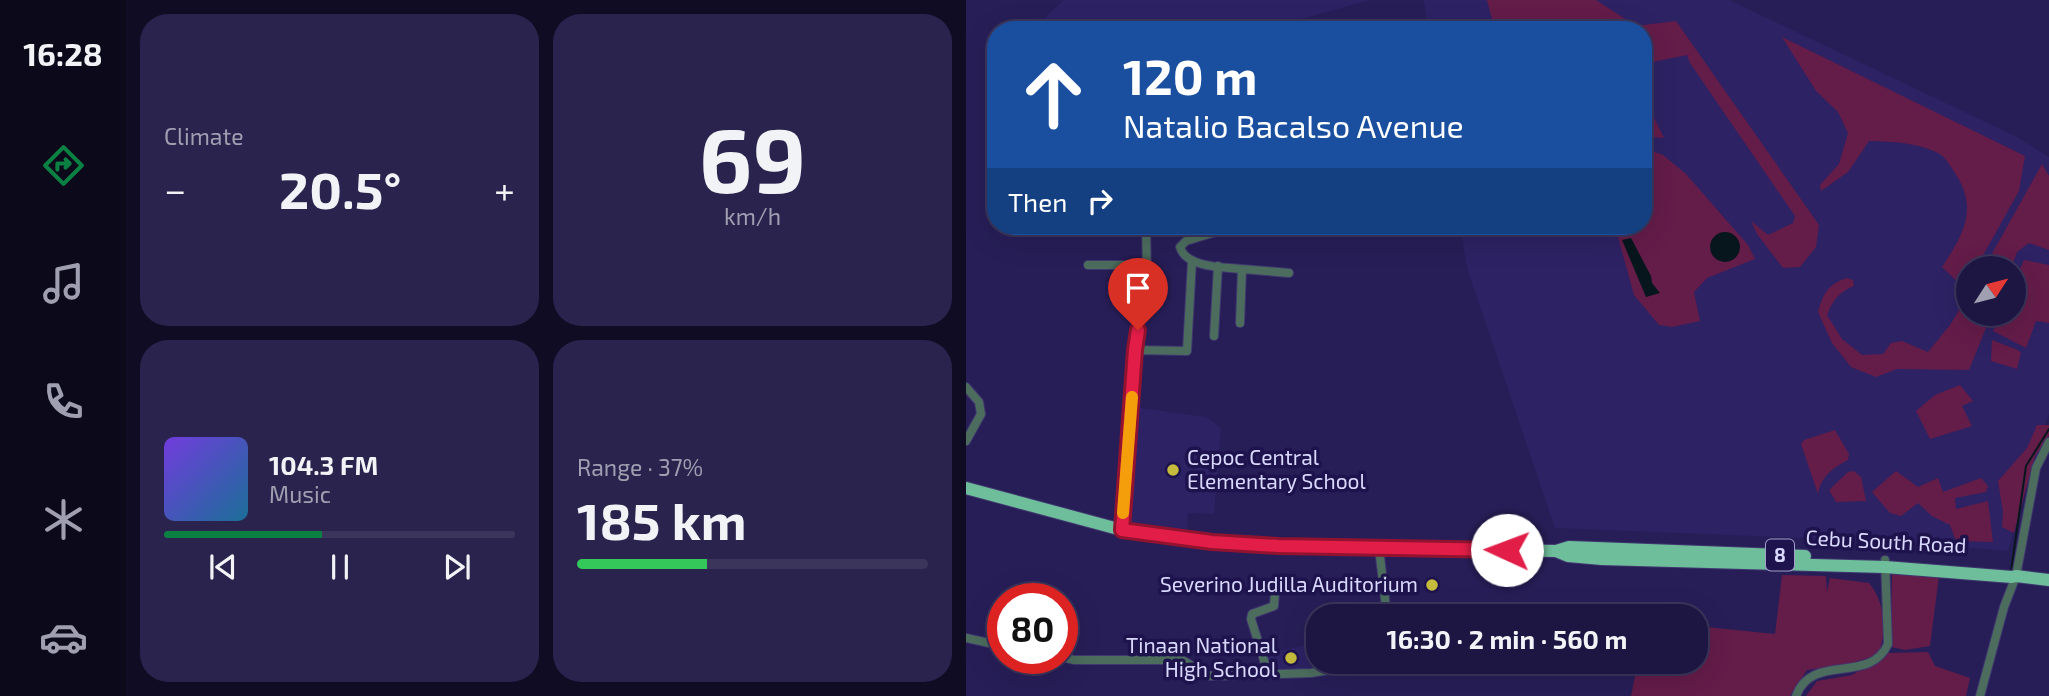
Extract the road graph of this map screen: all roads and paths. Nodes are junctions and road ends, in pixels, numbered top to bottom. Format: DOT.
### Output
graph roads {
  1 [pos="1146,235"];
  2 [pos="1206,235"];
  3 [pos="1192,261"];
  4 [pos="1088,265"];
  5 [pos="1147,265"];
  6 [pos="1218,266"];
  7 [pos="1242,270"];
  8 [pos="1289,273"];
  9 [pos="1241,323"];
  10 [pos="1214,337"];
  11 [pos="1135,350"];
  12 [pos="966,387"];
  13 [pos="966,441"];
  14 [pos="2049,442"];
  15 [pos="2045,455"];
  16 [pos="966,488"];
  17 [pos="1122,530"];
  18 [pos="1379,548"];
  19 [pos="1885,564"];
  20 [pos="2010,574"];
  21 [pos="2049,580"];
  22 [pos="1275,591"];
  23 [pos="1386,604"];
  24 [pos="966,638"];
  25 [pos="987,643"];
  26 [pos="1078,660"];
  27 [pos="1268,673"];
  28 [pos="1306,673"];
  29 [pos="1796,696"];
  30 [pos="1980,696"];
  1 -- 5 [label="street"];
  2 -- 3 [label="street"];
  3 -- 6 [label="street"];
  3 -- 11 [label="street"];
  4 -- 5 [label="street"];
  5 -- 11 [label="street"];
  6 -- 7 [label="street"];
  6 -- 10 [label="street"];
  7 -- 8 [label="street"];
  7 -- 9 [label="street"];
  11 -- 17 [label="street"];
  12 -- 13 [label="street"];
  14 -- 15 [label="street"];
  15 -- 20 [label="street"];
  16 -- 17 [label="highway, 8"];
  17 -- 18 [label="highway, 8"];
  18 -- 19 [label="highway, Cebu South Road / 8"];
  18 -- 23 [label="street"];
  19 -- 20 [label="highway, Cebu South Road / 8"];
  19 -- 29 [label="street"];
  20 -- 21 [label="highway, Cebu South Road / 8"];
  20 -- 30 [label="street"];
  22 -- 27 [label="street"];
  24 -- 25 [label="street"];
  26 -- 27 [label="street"];
  27 -- 28 [label="street"];
}
